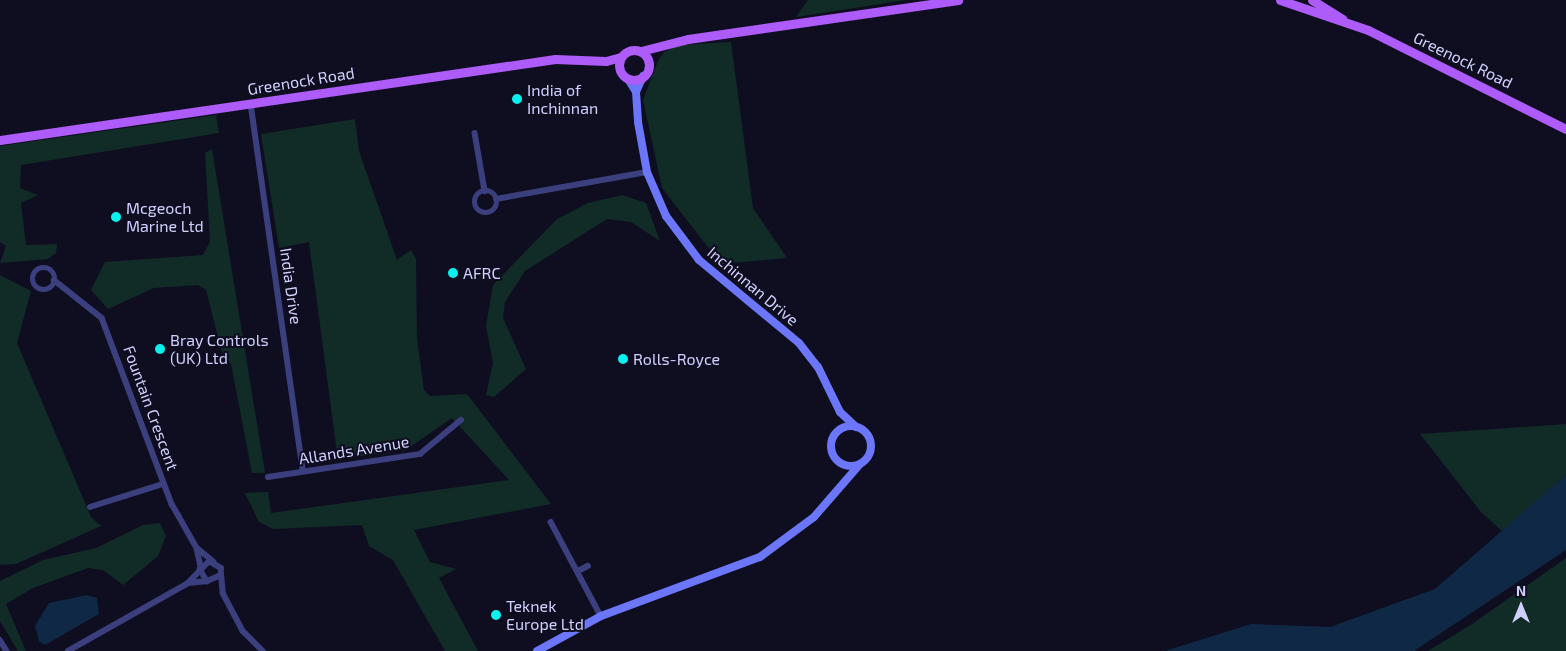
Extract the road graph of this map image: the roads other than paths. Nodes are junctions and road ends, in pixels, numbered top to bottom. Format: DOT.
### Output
graph roads {
  1 [pos="958,0"];
  2 [pos="1280,0"];
  3 [pos="1312,0"];
  4 [pos="1345,22"];
  5 [pos="660,48"];
  6 [pos="641,51"];
  7 [pos="621,57"];
  8 [pos="606,62"];
  9 [pos="649,62"];
  10 [pos="621,72"];
  11 [pos="643,76"];
  12 [pos="628,79"];
  13 [pos="636,92"];
  14 [pos="251,104"];
  15 [pos="1566,128"];
  16 [pos="475,133"];
  17 [pos="0,140"];
  18 [pos="647,172"];
  19 [pos="485,191"];
  20 [pos="496,199"];
  21 [pos="54,280"];
  22 [pos="46,289"];
  23 [pos="64,291"];
  24 [pos="840,412"];
  25 [pos="461,420"];
  26 [pos="856,427"];
  27 [pos="838,431"];
  28 [pos="840,463"];
  29 [pos="860,464"];
  30 [pos="303,472"];
  31 [pos="268,477"];
  32 [pos="843,481"];
  33 [pos="163,484"];
  34 [pos="90,507"];
  35 [pos="551,522"];
  36 [pos="197,548"];
  37 [pos="213,561"];
  38 [pos="588,566"];
  39 [pos="201,568"];
  40 [pos="578,572"];
  41 [pos="221,575"];
  42 [pos="208,582"];
  43 [pos="188,583"];
  44 [pos="223,593"];
  45 [pos="601,616"];
  46 [pos="1,643"];
  47 [pos="7,651"];
  48 [pos="68,651"];
  49 [pos="263,651"];
  50 [pos="537,651"];
  1 -- 5 [label="main road"];
  2 -- 4 [label="main road, Greenock Road"];
  3 -- 4 [label="main road, Greenock Road"];
  4 -- 15 [label="main road, Greenock Road"];
  5 -- 6 [label="main road"];
  5 -- 9 [label="main road"];
  6 -- 7 [label="main road"];
  6 -- 9 [label="main road"];
  7 -- 8 [label="main road, Greenock Road"];
  7 -- 10 [label="main road"];
  8 -- 10 [label="main road, Greenock Road"];
  8 -- 14 [label="main road, Greenock Road"];
  9 -- 11 [label="main road"];
  10 -- 12 [label="main road"];
  11 -- 12 [label="main road"];
  11 -- 13 [label="street"];
  12 -- 13 [label="street, Inchinnan Drive"];
  13 -- 18 [label="street, Inchinnan Drive"];
  14 -- 17 [label="main road, Greenock Road"];
  14 -- 30 [label="street, India Drive"];
  16 -- 19 [label="street"];
  18 -- 20 [label="street"];
  18 -- 24 [label="street, Inchinnan Drive"];
  19 -- 20 [label="street"];
  19 -- 20 [label="street"];
  21 -- 22 [label="street"];
  21 -- 22 [label="street, Fountain Crescent"];
  21 -- 23 [label="street, Fountain Crescent"];
  22 -- 23 [label="street, Fountain Crescent"];
  23 -- 33 [label="street, Fountain Crescent"];
  24 -- 26 [label="street, Inchinnan Drive"];
  24 -- 27 [label="street"];
  25 -- 30 [label="street, Allands Avenue"];
  26 -- 27 [label="street"];
  26 -- 29 [label="street"];
  27 -- 28 [label="street"];
  28 -- 29 [label="street"];
  28 -- 32 [label="street"];
  29 -- 32 [label="street"];
  30 -- 31 [label="street, Allands Avenue"];
  32 -- 45 [label="street"];
  33 -- 34 [label="street"];
  33 -- 36 [label="street, Fountain Crescent"];
  35 -- 40 [label="street"];
  36 -- 37 [label="street, Fountain Crescent"];
  36 -- 39 [label="street, Fountain Crescent"];
  37 -- 39 [label="street"];
  37 -- 41 [label="street"];
  38 -- 40 [label="street"];
  39 -- 42 [label="street, Fountain Crescent"];
  39 -- 43 [label="street"];
  40 -- 45 [label="street"];
  41 -- 42 [label="street"];
  41 -- 44 [label="street"];
  42 -- 43 [label="street"];
  42 -- 44 [label="street, Fountain Crescent"];
  43 -- 48 [label="street"];
  44 -- 49 [label="street"];
  45 -- 50 [label="street"];
  46 -- 47 [label="street"];
}
